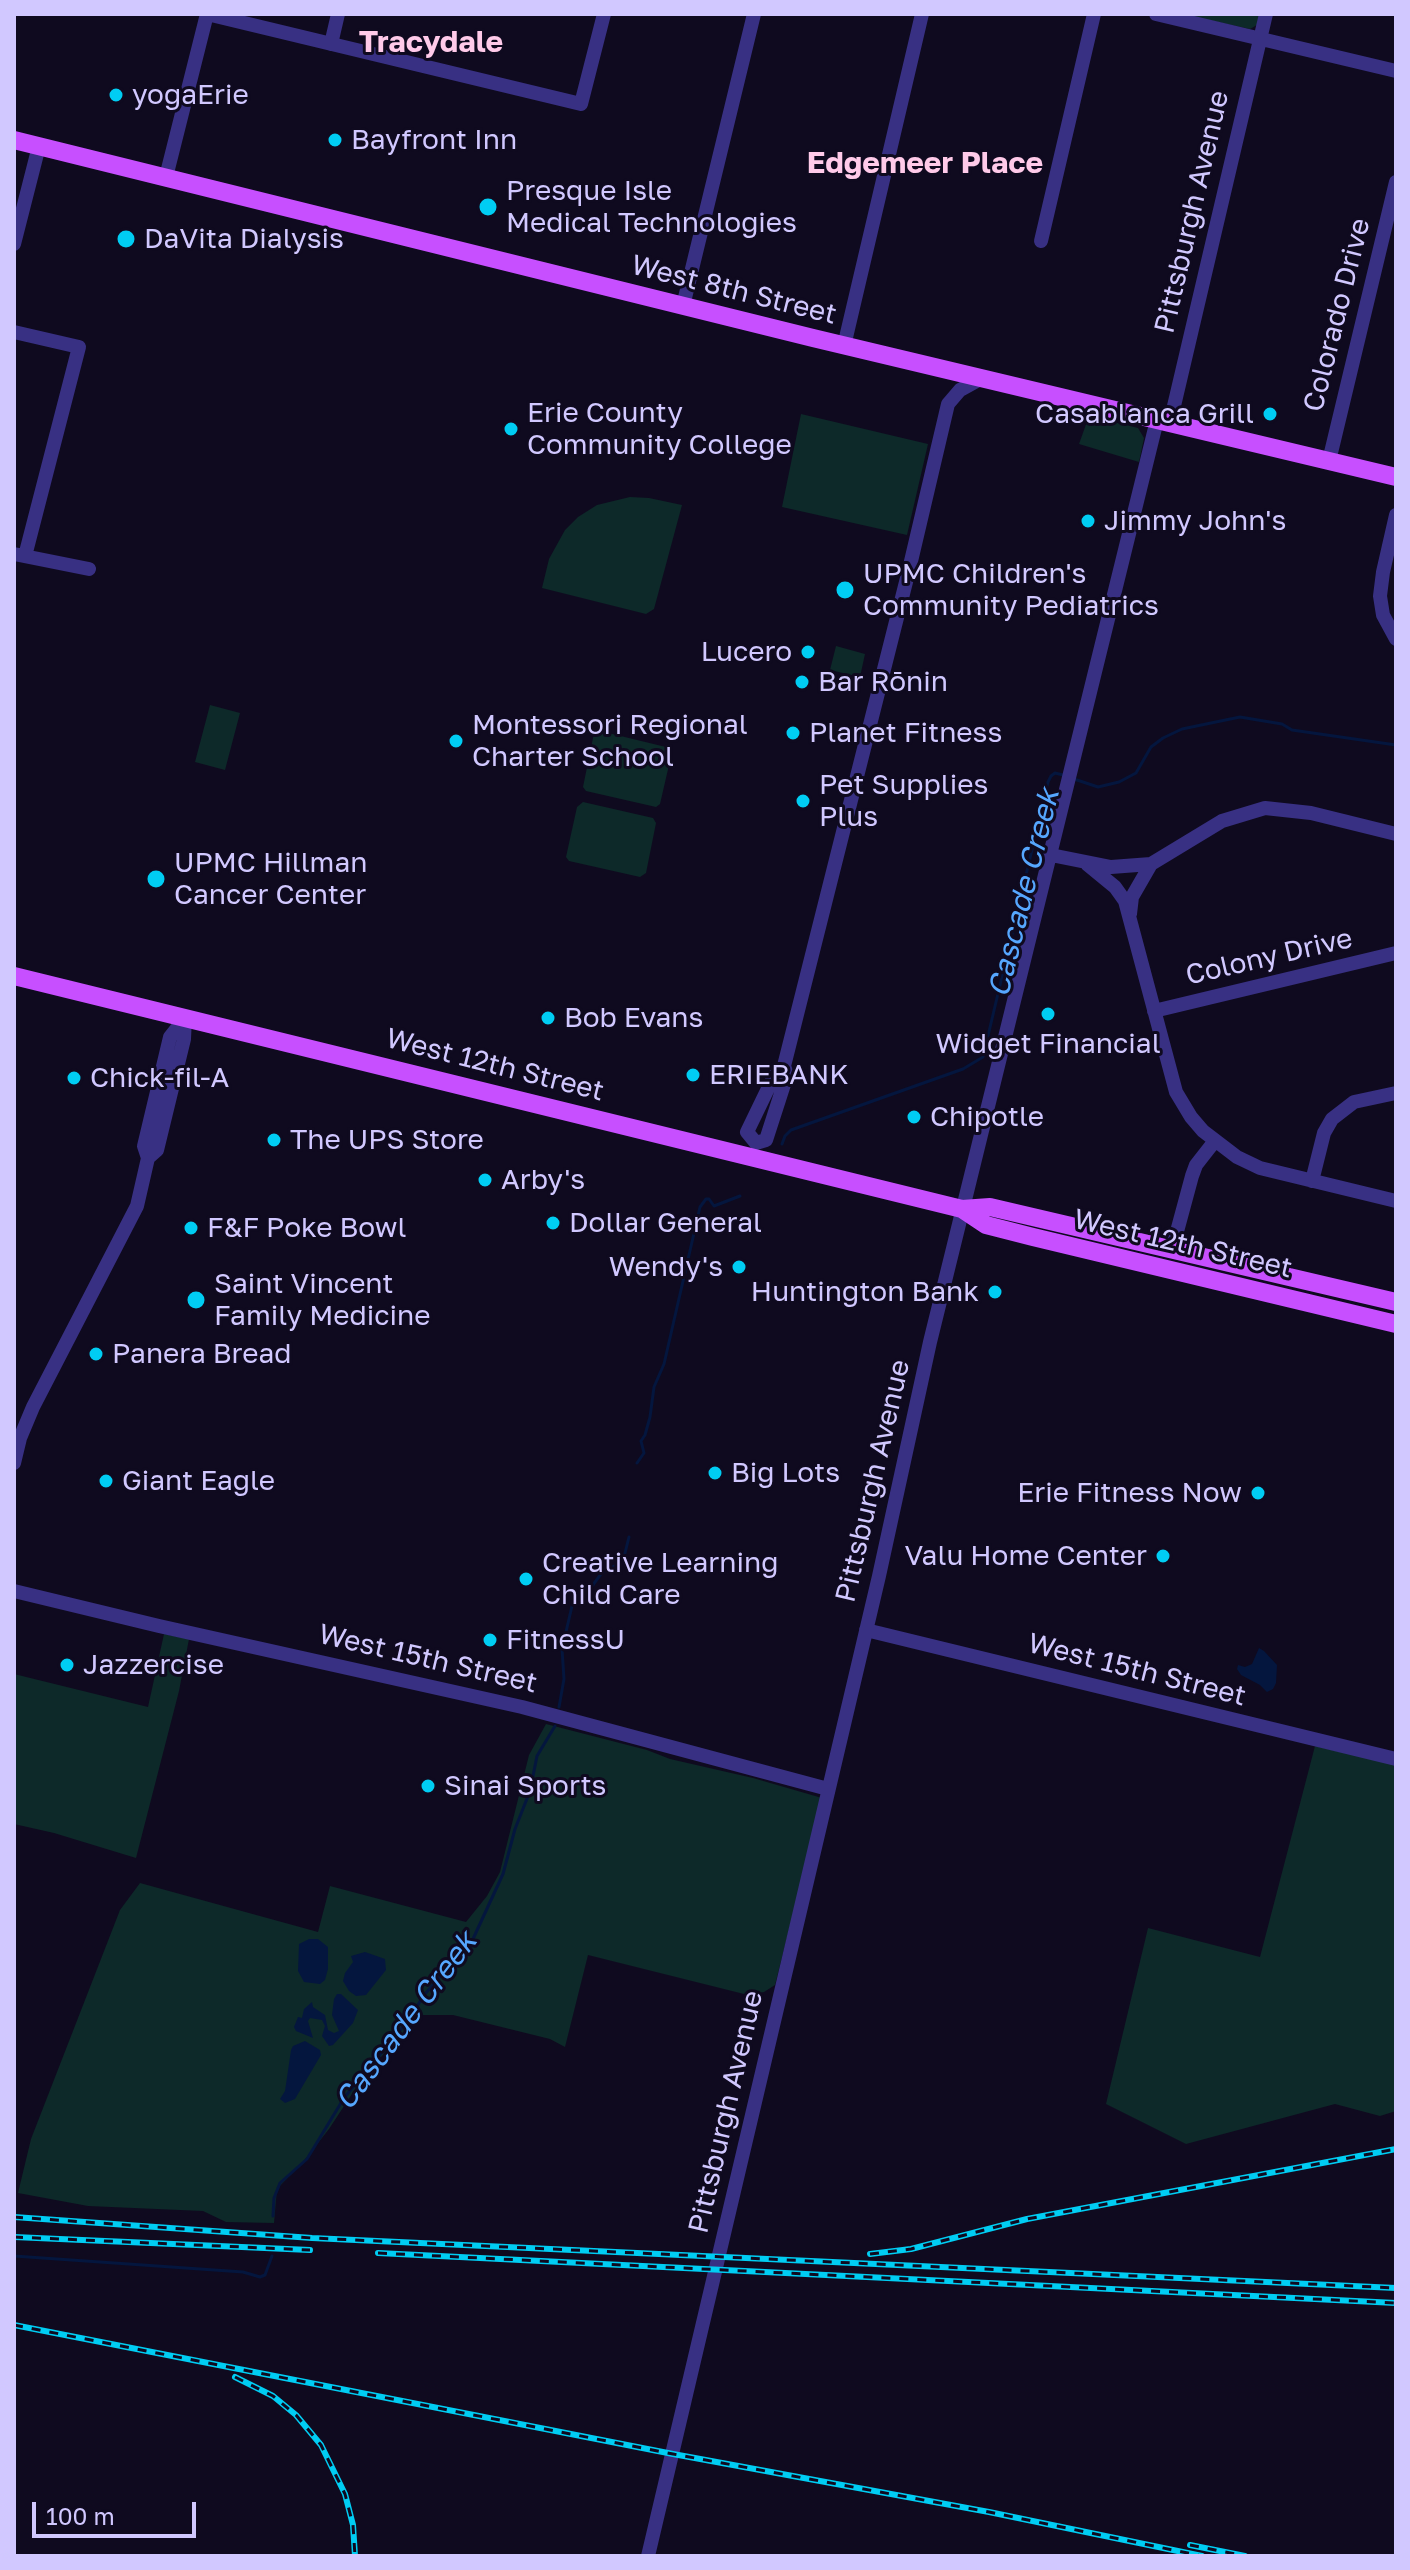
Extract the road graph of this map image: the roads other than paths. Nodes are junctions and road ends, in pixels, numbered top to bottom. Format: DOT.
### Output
graph roads {
  1 [pos="207,14"];
  2 [pos="338,14"];
  3 [pos="604,14"];
  4 [pos="754,14"];
  5 [pos="922,14"];
  6 [pos="1094,14"];
  7 [pos="1156,14"];
  8 [pos="1266,14"];
  9 [pos="1260,39"];
  10 [pos="331,44"];
  11 [pos="1396,71"];
  12 [pos="14,140"];
  13 [pos="39,146"];
  14 [pos="166,177"];
  15 [pos="1396,182"];
  16 [pos="1041,241"];
  17 [pos="14,244"];
  18 [pos="683,306"];
  19 [pos="14,332"];
  20 [pos="844,346"];
  21 [pos="950,371"];
  22 [pos="980,379"];
  23 [pos="948,404"];
  24 [pos="1163,421"];
  25 [pos="1329,461"];
  26 [pos="1396,477"];
  27 [pos="1396,515"];
  28 [pos="20,555"];
  29 [pos="89,569"];
  30 [pos="1396,639"];
  31 [pos="1396,834"];
  32 [pos="1051,855"];
  33 [pos="1087,864"];
  34 [pos="1151,864"];
  35 [pos="1130,914"];
  36 [pos="1396,953"];
  37 [pos="14,976"];
  38 [pos="1154,1011"];
  39 [pos="185,1018"];
  40 [pos="1396,1093"];
  41 [pos="1214,1142"];
  42 [pos="754,1150"];
  43 [pos="1312,1181"];
  44 [pos="1396,1201"];
  45 [pos="962,1209"];
  46 [pos="1172,1250"];
  47 [pos="1396,1302"];
  48 [pos="1396,1324"];
  49 [pos="14,1463"];
  50 [pos="14,1591"];
  51 [pos="866,1630"];
  52 [pos="1396,1759"];
  53 [pos="828,1789"];
  54 [pos="648,2556"];
  1 -- 10 [label="street"];
  1 -- 14 [label="street"];
  2 -- 10 [label="street"];
  3 -- 10 [label="street"];
  4 -- 18 [label="street"];
  5 -- 20 [label="street"];
  6 -- 16 [label="street"];
  7 -- 9 [label="street"];
  8 -- 9 [label="street, Pittsburgh Avenue"];
  9 -- 11 [label="street"];
  9 -- 24 [label="street, Pittsburgh Avenue"];
  12 -- 13 [label="main road, West 8th Street"];
  13 -- 14 [label="main road, West 8th Street"];
  13 -- 17 [label="street"];
  14 -- 18 [label="main road, West 8th Street"];
  15 -- 25 [label="street, Colorado Drive"];
  18 -- 20 [label="main road, West 8th Street"];
  19 -- 28 [label="street"];
  20 -- 21 [label="main road, West 8th Street"];
  21 -- 22 [label="main road, West 8th Street"];
  21 -- 23 [label="street"];
  22 -- 23 [label="street"];
  22 -- 24 [label="main road, West 8th Street"];
  23 -- 42 [label="street"];
  24 -- 25 [label="main road, West 8th Street"];
  24 -- 32 [label="street, Pittsburgh Avenue"];
  25 -- 26 [label="main road, West 8th Street"];
  27 -- 30 [label="street"];
  28 -- 29 [label="street"];
  31 -- 34 [label="street"];
  32 -- 33 [label="street"];
  32 -- 45 [label="street, Pittsburgh Avenue"];
  33 -- 34 [label="street"];
  33 -- 35 [label="street"];
  34 -- 35 [label="street"];
  35 -- 38 [label="street"];
  36 -- 38 [label="street, Colony Drive"];
  37 -- 39 [label="main road, West 12th Street"];
  38 -- 41 [label="street"];
  39 -- 42 [label="main road, West 12th Street"];
  39 -- 49 [label="street"];
  40 -- 43 [label="street"];
  41 -- 43 [label="street"];
  41 -- 46 [label="street"];
  42 -- 45 [label="main road, West 12th Street"];
  43 -- 44 [label="street"];
  45 -- 46 [label="main road, West 12th Street"];
  45 -- 48 [label="main road, West 12th Street"];
  45 -- 51 [label="street, Pittsburgh Avenue"];
  46 -- 47 [label="main road, West 12th Street"];
  50 -- 53 [label="street, West 15th Street"];
  51 -- 52 [label="street, West 15th Street"];
  51 -- 53 [label="street, Pittsburgh Avenue"];
  53 -- 54 [label="street, Pittsburgh Avenue"];
}
